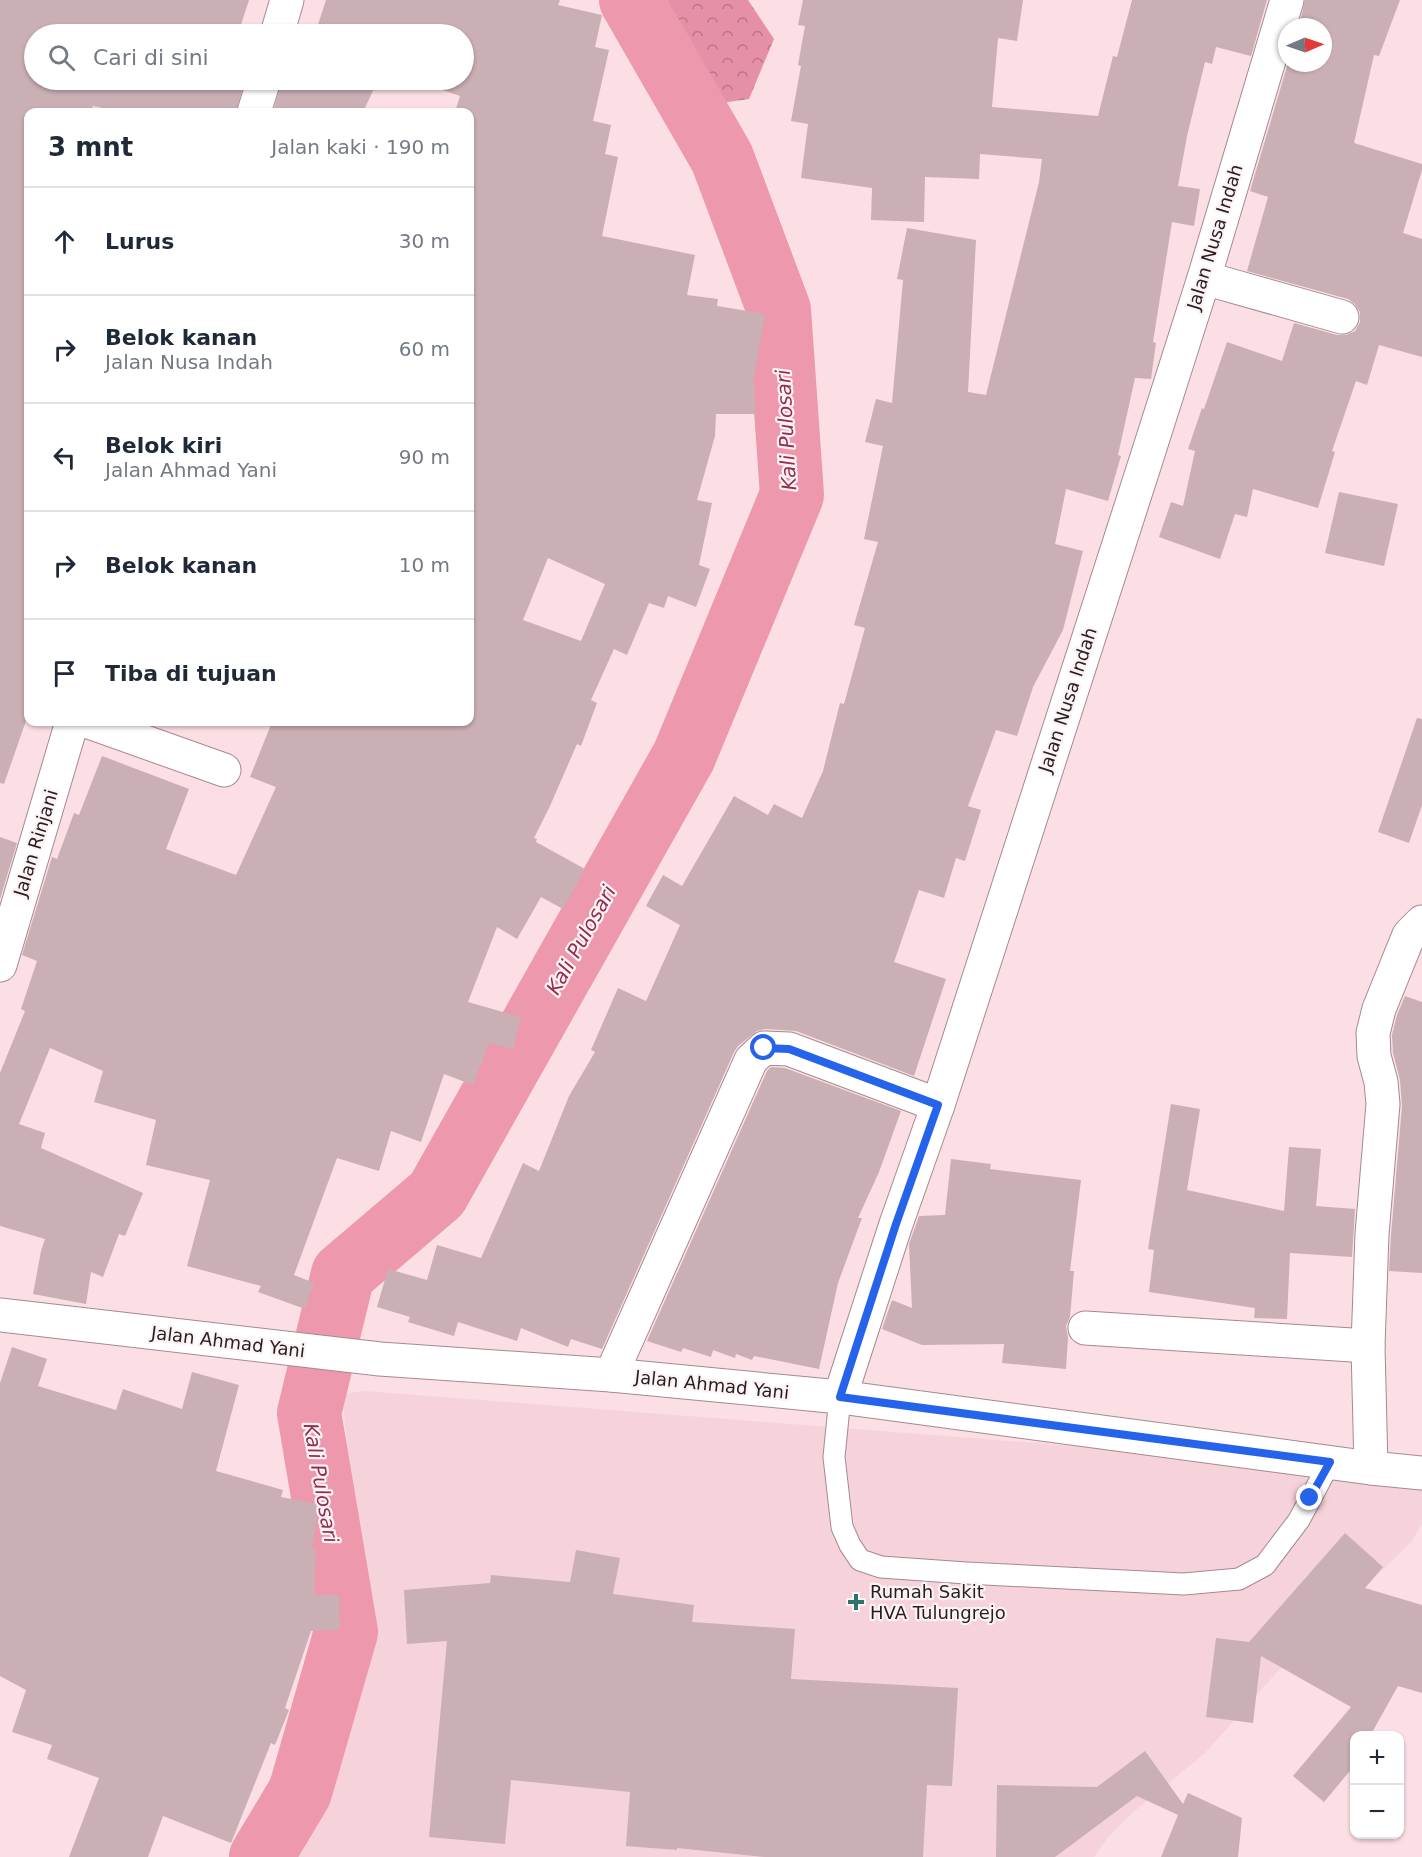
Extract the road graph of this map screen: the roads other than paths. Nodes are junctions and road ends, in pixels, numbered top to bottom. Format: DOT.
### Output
graph roads {
  1 [pos="287,0"];
  2 [pos="1287,0"];
  3 [pos="280,24"];
  4 [pos="261,90"];
  5 [pos="255,108"];
  6 [pos="1203,278"];
  7 [pos="1342,317"];
  8 [pos="71,726"];
  9 [pos="100,726"];
  10 [pos="224,770"];
  11 [pos="1422,922"];
  12 [pos="0,965"];
  13 [pos="938,1105"];
  14 [pos="0,1316"];
  15 [pos="1085,1328"];
  16 [pos="1368,1346"];
  17 [pos="611,1375"];
  18 [pos="840,1397"];
  19 [pos="1330,1462"];
  20 [pos="1371,1468"];
  21 [pos="1422,1473"];
  1 -- 3 [label="street"];
  2 -- 6 [label="street, Jalan Nusa Indah"];
  4 -- 5 [label="street"];
  6 -- 7 [label="street"];
  6 -- 13 [label="street, Jalan Nusa Indah"];
  8 -- 12 [label="street, Jalan Rinjani"];
  9 -- 10 [label="street"];
  11 -- 16 [label="street"];
  13 -- 17 [label="street"];
  13 -- 18 [label="street, Jalan Nusa Indah"];
  14 -- 17 [label="street, Jalan Ahmad Yani"];
  15 -- 16 [label="street"];
  16 -- 20 [label="street"];
  17 -- 18 [label="street, Jalan Ahmad Yani"];
  18 -- 19 [label="street, Jalan Ahmad Yani"];
  18 -- 19 [label="lane"];
  19 -- 20 [label="street, Jalan Ahmad Yani"];
  20 -- 21 [label="street, Jalan Ahmad Yani"];
}
